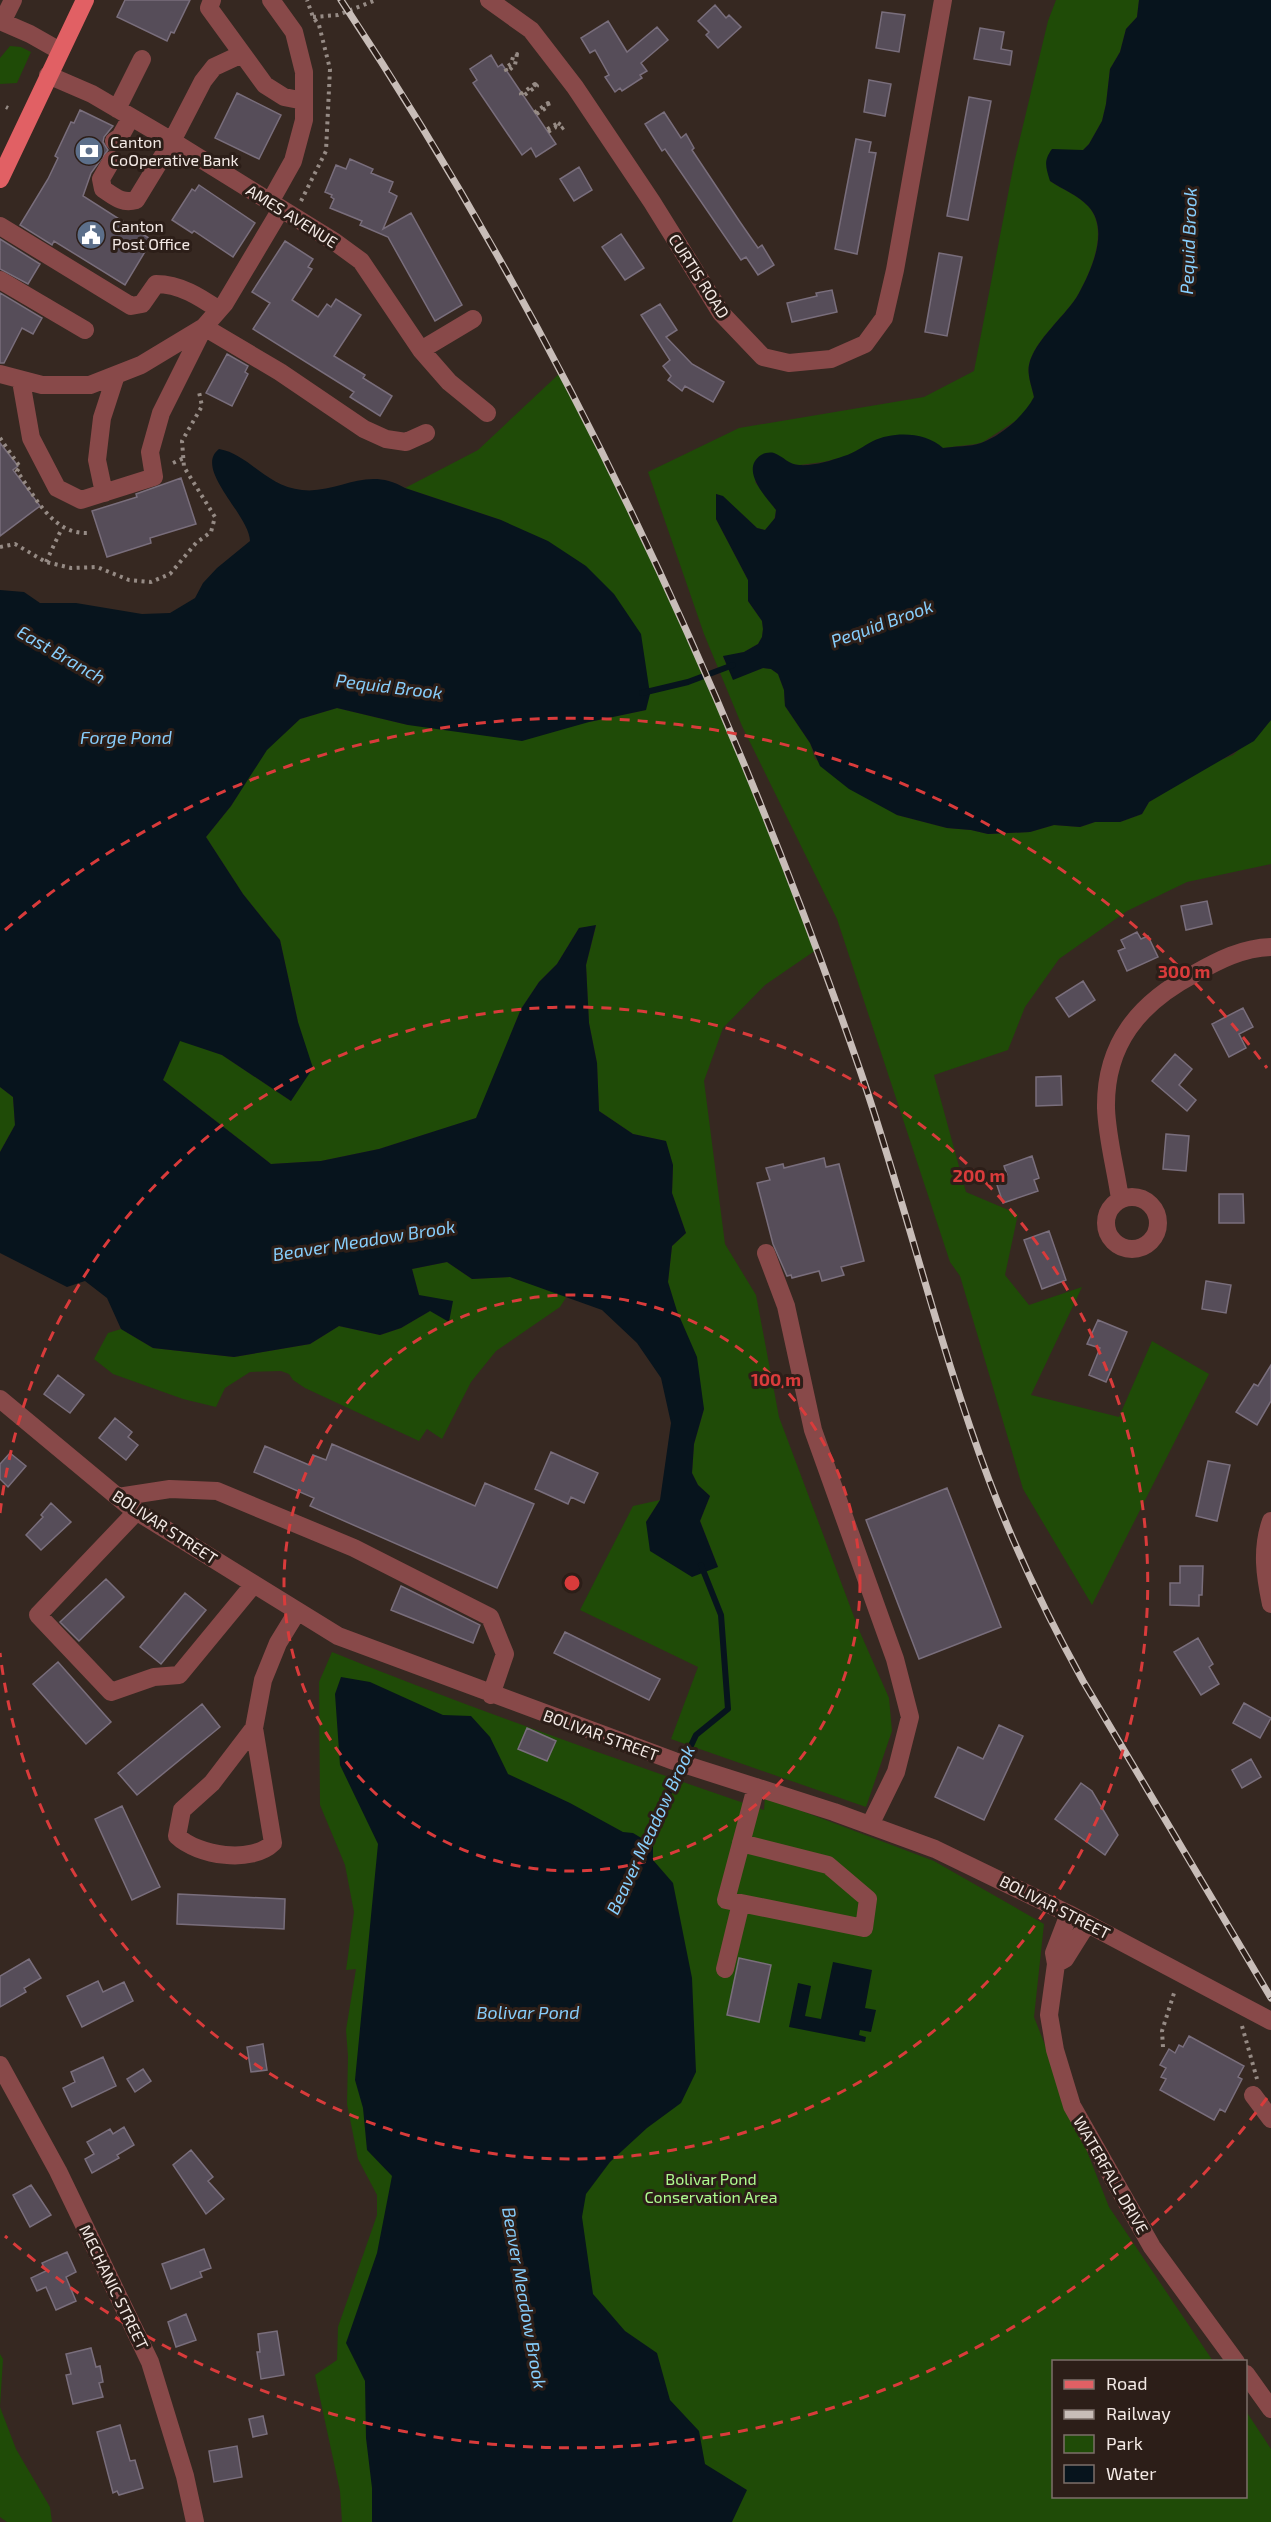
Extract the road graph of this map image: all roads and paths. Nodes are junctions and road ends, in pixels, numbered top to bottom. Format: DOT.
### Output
graph roads {
  1 [pos="13,0"];
  2 [pos="85,0"];
  3 [pos="212,0"];
  4 [pos="271,0"];
  5 [pos="376,0"];
  6 [pos="489,0"];
  7 [pos="943,0"];
  8 [pos="313,17"];
  9 [pos="2,27"];
  10 [pos="60,51"];
  11 [pos="242,54"];
  12 [pos="513,57"];
  13 [pos="142,59"];
  14 [pos="48,75"];
  15 [pos="304,101"];
  16 [pos="124,113"];
  17 [pos="172,141"];
  18 [pos="1,176"];
  19 [pos="275,205"];
  20 [pos="0,226"];
  21 [pos="0,280"];
  22 [pos="222,306"];
  23 [pos="472,319"];
  24 [pos="204,327"];
  25 [pos="85,330"];
  26 [pos="421,350"];
  27 [pos="0,374"];
  28 [pos="116,375"];
  29 [pos="21,381"];
  30 [pos="199,392"];
  31 [pos="487,413"];
  32 [pos="426,433"];
  33 [pos="184,458"];
  34 [pos="173,464"];
  35 [pos="104,493"];
  36 [pos="62,528"];
  37 [pos="0,547"];
  38 [pos="46,562"];
  39 [pos="1271,947"];
  40 [pos="1120,1199"];
  41 [pos="766,1253"];
  42 [pos="0,1399"];
  43 [pos="118,1497"];
  44 [pos="137,1511"];
  45 [pos="1271,1521"];
  46 [pos="254,1584"];
  47 [pos="1271,1604"];
  48 [pos="297,1612"];
  49 [pos="491,1695"];
  50 [pos="254,1728"];
  51 [pos="756,1787"];
  52 [pos="870,1825"];
  53 [pos="741,1843"];
  54 [pos="741,1903"];
  55 [pos="1069,1914"];
  56 [pos="1087,1924"];
  57 [pos="1056,1964"];
  58 [pos="725,1969"];
  59 [pos="1177,1983"];
  60 [pos="1242,2019"];
  61 [pos="1271,2021"];
  62 [pos="1163,2047"];
  63 [pos="0,2065"];
  64 [pos="1256,2092"];
  65 [pos="1271,2118"];
  66 [pos="1235,2360"];
  67 [pos="1247,2377"];
  68 [pos="1271,2409"];
  69 [pos="195,2522"];
  1 -- 9 [label="street"];
  2 -- 10 [label="main road"];
  3 -- 11 [label="street"];
  4 -- 15 [label="street"];
  5 -- 8 [label="path"];
  6 -- 7 [label="street, CURTIS ROAD"];
  9 -- 10 [label="street"];
  10 -- 14 [label="main road"];
  11 -- 15 [label="street"];
  11 -- 17 [label="street"];
  12 -- 12 [label="path"];
  13 -- 16 [label="street"];
  14 -- 16 [label="street, AMES AVENUE"];
  14 -- 18 [label="main road"];
  15 -- 19 [label="street"];
  16 -- 17 [label="street, AMES AVENUE"];
  16 -- 17 [label="street"];
  17 -- 19 [label="street, AMES AVENUE"];
  19 -- 22 [label="street"];
  19 -- 26 [label="street, AMES AVENUE"];
  20 -- 22 [label="street"];
  21 -- 25 [label="street"];
  22 -- 24 [label="street"];
  23 -- 26 [label="street"];
  24 -- 28 [label="street"];
  24 -- 32 [label="street"];
  24 -- 35 [label="street"];
  26 -- 31 [label="street, AMES AVENUE"];
  27 -- 29 [label="street"];
  28 -- 29 [label="street"];
  28 -- 35 [label="street"];
  29 -- 35 [label="street"];
  30 -- 33 [label="path"];
  33 -- 34 [label="path"];
  33 -- 38 [label="path"];
  36 -- 38 [label="path"];
  37 -- 38 [label="path"];
  39 -- 40 [label="street"];
  41 -- 52 [label="street"];
  42 -- 43 [label="street, BOLIVAR STREET"];
  43 -- 44 [label="street, BOLIVAR STREET"];
  43 -- 49 [label="street"];
  44 -- 46 [label="street, BOLIVAR STREET"];
  44 -- 46 [label="street"];
  45 -- 47 [label="street"];
  46 -- 48 [label="street, BOLIVAR STREET"];
  48 -- 49 [label="street, BOLIVAR STREET"];
  48 -- 50 [label="street"];
  49 -- 51 [label="street, BOLIVAR STREET"];
  50 -- 50 [label="street"];
  51 -- 52 [label="street, BOLIVAR STREET"];
  51 -- 53 [label="street"];
  52 -- 55 [label="street, BOLIVAR STREET"];
  53 -- 54 [label="street"];
  53 -- 54 [label="street"];
  54 -- 58 [label="street"];
  55 -- 56 [label="street, BOLIVAR STREET"];
  55 -- 57 [label="street, WATERFALL DRIVE"];
  56 -- 57 [label="street"];
  56 -- 61 [label="street, BOLIVAR STREET"];
  57 -- 66 [label="street, WATERFALL DRIVE"];
  59 -- 62 [label="path"];
  60 -- 64 [label="path"];
  63 -- 69 [label="street, MECHANIC STREET"];
  64 -- 65 [label="street"];
  67 -- 68 [label="street"];
}
